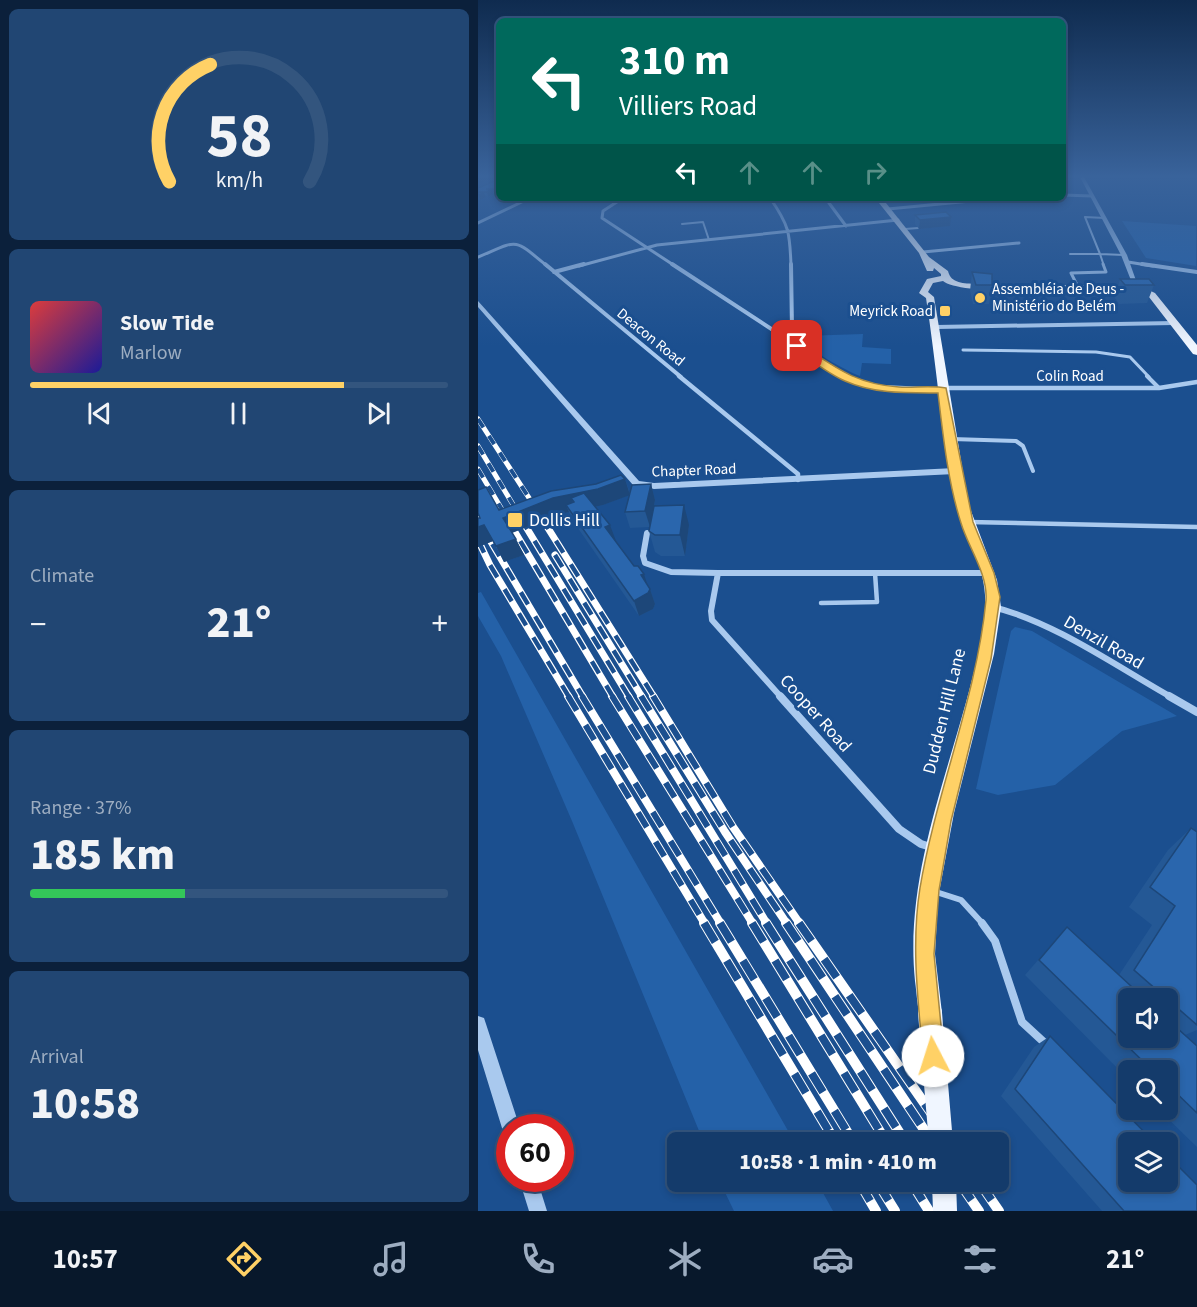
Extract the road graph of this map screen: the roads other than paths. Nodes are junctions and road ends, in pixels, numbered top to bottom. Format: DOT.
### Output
graph roads {
  1 [pos="626,234"];
  2 [pos="707,234"];
  3 [pos="767,234"];
  4 [pos="789,234"];
  5 [pos="909,234"];
  6 [pos="1092,234"];
  7 [pos="1113,234"];
  8 [pos="709,240"];
  9 [pos="1019,243"];
  10 [pos="646,247"];
  11 [pos="1070,254"];
  12 [pos="1100,254"];
  13 [pos="1124,255"];
  14 [pos="926,256"];
  15 [pos="478,257"];
  16 [pos="1128,262"];
  17 [pos="554,272"];
  18 [pos="1196,272"];
  19 [pos="945,278"];
  20 [pos="1137,288"];
  21 [pos="1080,290"];
  22 [pos="478,303"];
  23 [pos="1174,323"];
  24 [pos="936,327"];
  25 [pos="782,337"];
  26 [pos="964,350"];
  27 [pos="1196,352"];
  28 [pos="1196,382"];
  29 [pos="1159,388"];
  30 [pos="942,389"];
  31 [pos="949,439"];
  32 [pos="955,471"];
  33 [pos="1033,471"];
  34 [pos="798,480"];
  35 [pos="967,522"];
  36 [pos="1196,527"];
  37 [pos="647,533"];
  38 [pos="718,573"];
  39 [pos="875,573"];
  40 [pos="987,573"];
  41 [pos="821,603"];
  42 [pos="993,607"];
  43 [pos="1196,712"];
  44 [pos="938,849"];
  45 [pos="930,890"];
  46 [pos="478,1024"];
  47 [pos="1057,1054"];
  48 [pos="507,1114"];
  49 [pos="940,1132"];
  50 [pos="532,1192"];
  51 [pos="944,1192"];
  52 [pos="538,1211"];
  53 [pos="945,1211"];
  1 -- 10 [label="street, Colin Road"];
  2 -- 8 [label="lane"];
  3 -- 8 [label="street"];
  4 -- 25 [label="street"];
  5 -- 14 [label="main road"];
  6 -- 12 [label="lane"];
  7 -- 13 [label="street"];
  8 -- 10 [label="street"];
  9 -- 14 [label="street"];
  10 -- 17 [label="street"];
  10 -- 25 [label="street, Colin Road"];
  11 -- 12 [label="lane"];
  12 -- 13 [label="lane"];
  12 -- 21 [label="lane"];
  13 -- 16 [label="street"];
  14 -- 19 [label="main road"];
  15 -- 17 [label="street, Deacon Road"];
  16 -- 18 [label="street"];
  16 -- 20 [label="street"];
  17 -- 34 [label="street, Deacon Road"];
  19 -- 21 [label="main road"];
  19 -- 24 [label="main road, Dudden Hill Lane"];
  20 -- 21 [label="main road"];
  20 -- 23 [label="main road"];
  22 -- 34 [label="street, Chapter Road"];
  23 -- 24 [label="street"];
  23 -- 27 [label="main road"];
  24 -- 30 [label="main road, Dudden Hill Lane"];
  25 -- 30 [label="street, Colin Road"];
  26 -- 29 [label="lane"];
  28 -- 29 [label="street, Colin Road"];
  29 -- 30 [label="street, Colin Road"];
  30 -- 31 [label="main road, Dudden Hill Lane"];
  31 -- 32 [label="main road, Dudden Hill Lane"];
  31 -- 33 [label="lane"];
  32 -- 34 [label="street, Chapter Road"];
  32 -- 35 [label="main road, Dudden Hill Lane"];
  35 -- 36 [label="lane"];
  35 -- 40 [label="main road, Dudden Hill Lane"];
  37 -- 38 [label="street"];
  38 -- 39 [label="street"];
  38 -- 44 [label="street, Cooper Road"];
  39 -- 40 [label="street"];
  39 -- 41 [label="lane"];
  40 -- 42 [label="main road, Dudden Hill Lane"];
  42 -- 43 [label="street, Denzil Road"];
  42 -- 44 [label="main road, Dudden Hill Lane"];
  44 -- 45 [label="main road, Dudden Hill Lane"];
  45 -- 47 [label="lane"];
  45 -- 49 [label="main road, Dudden Hill Lane, bridge"];
  46 -- 48 [label="street"];
  50 -- 52 [label="street"];
  51 -- 53 [label="main road, bridge"];
}
